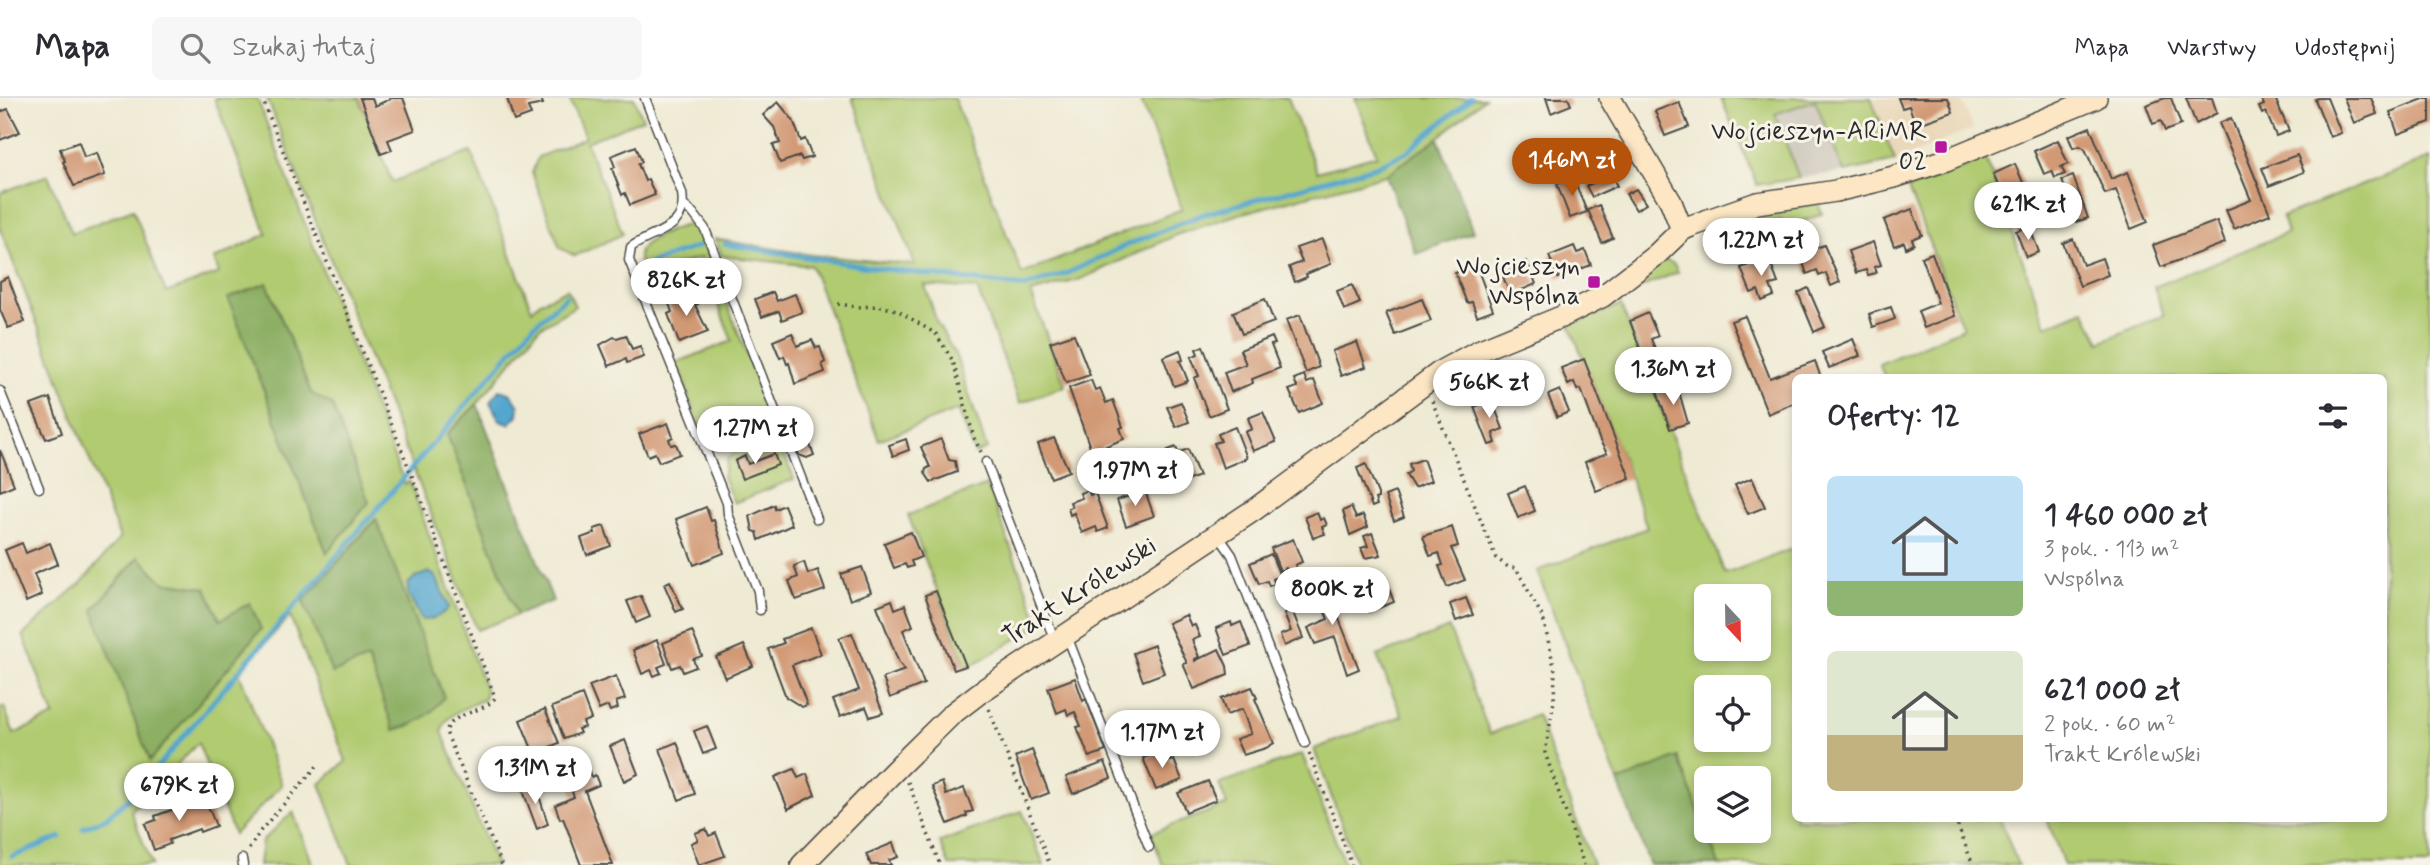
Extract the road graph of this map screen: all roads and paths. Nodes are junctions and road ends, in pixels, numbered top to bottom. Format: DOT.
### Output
graph roads {
  1 [pos="262,98"];
  2 [pos="645,98"];
  3 [pos="1610,98"];
  4 [pos="2096,98"];
  5 [pos="684,206"];
  6 [pos="1682,230"];
  7 [pos="838,304"];
  8 [pos="1424,383"];
  9 [pos="0,390"];
  10 [pos="986,462"];
  11 [pos="39,488"];
  12 [pos="817,519"];
  13 [pos="1218,535"];
  14 [pos="760,610"];
  15 [pos="1061,637"];
  16 [pos="982,691"];
  17 [pos="1305,743"];
  18 [pos="319,764"];
  19 [pos="901,764"];
  20 [pos="1956,822"];
  21 [pos="1149,847"];
  22 [pos="243,862"];
  23 [pos="502,865"];
  24 [pos="802,865"];
  25 [pos="940,865"];
  26 [pos="1050,865"];
  27 [pos="1353,865"];
  28 [pos="1584,865"];
  29 [pos="1973,865"];
  1 -- 23 [label="path"];
  2 -- 5 [label="lane"];
  3 -- 6 [label="street"];
  4 -- 6 [label="street, Trakt Królewski"];
  5 -- 12 [label="lane"];
  5 -- 14 [label="lane"];
  6 -- 8 [label="street, Trakt Królewski"];
  7 -- 10 [label="path"];
  8 -- 13 [label="street, Trakt Królewski"];
  8 -- 28 [label="path"];
  9 -- 11 [label="lane"];
  10 -- 15 [label="lane"];
  13 -- 15 [label="street, Trakt Królewski"];
  13 -- 17 [label="lane"];
  15 -- 16 [label="street, Trakt Królewski"];
  15 -- 21 [label="lane"];
  16 -- 19 [label="street, Trakt Królewski"];
  16 -- 26 [label="path"];
  17 -- 27 [label="path"];
  18 -- 22 [label="path"];
  19 -- 24 [label="street, Trakt Królewski"];
  19 -- 25 [label="path"];
  20 -- 29 [label="path"];
}
